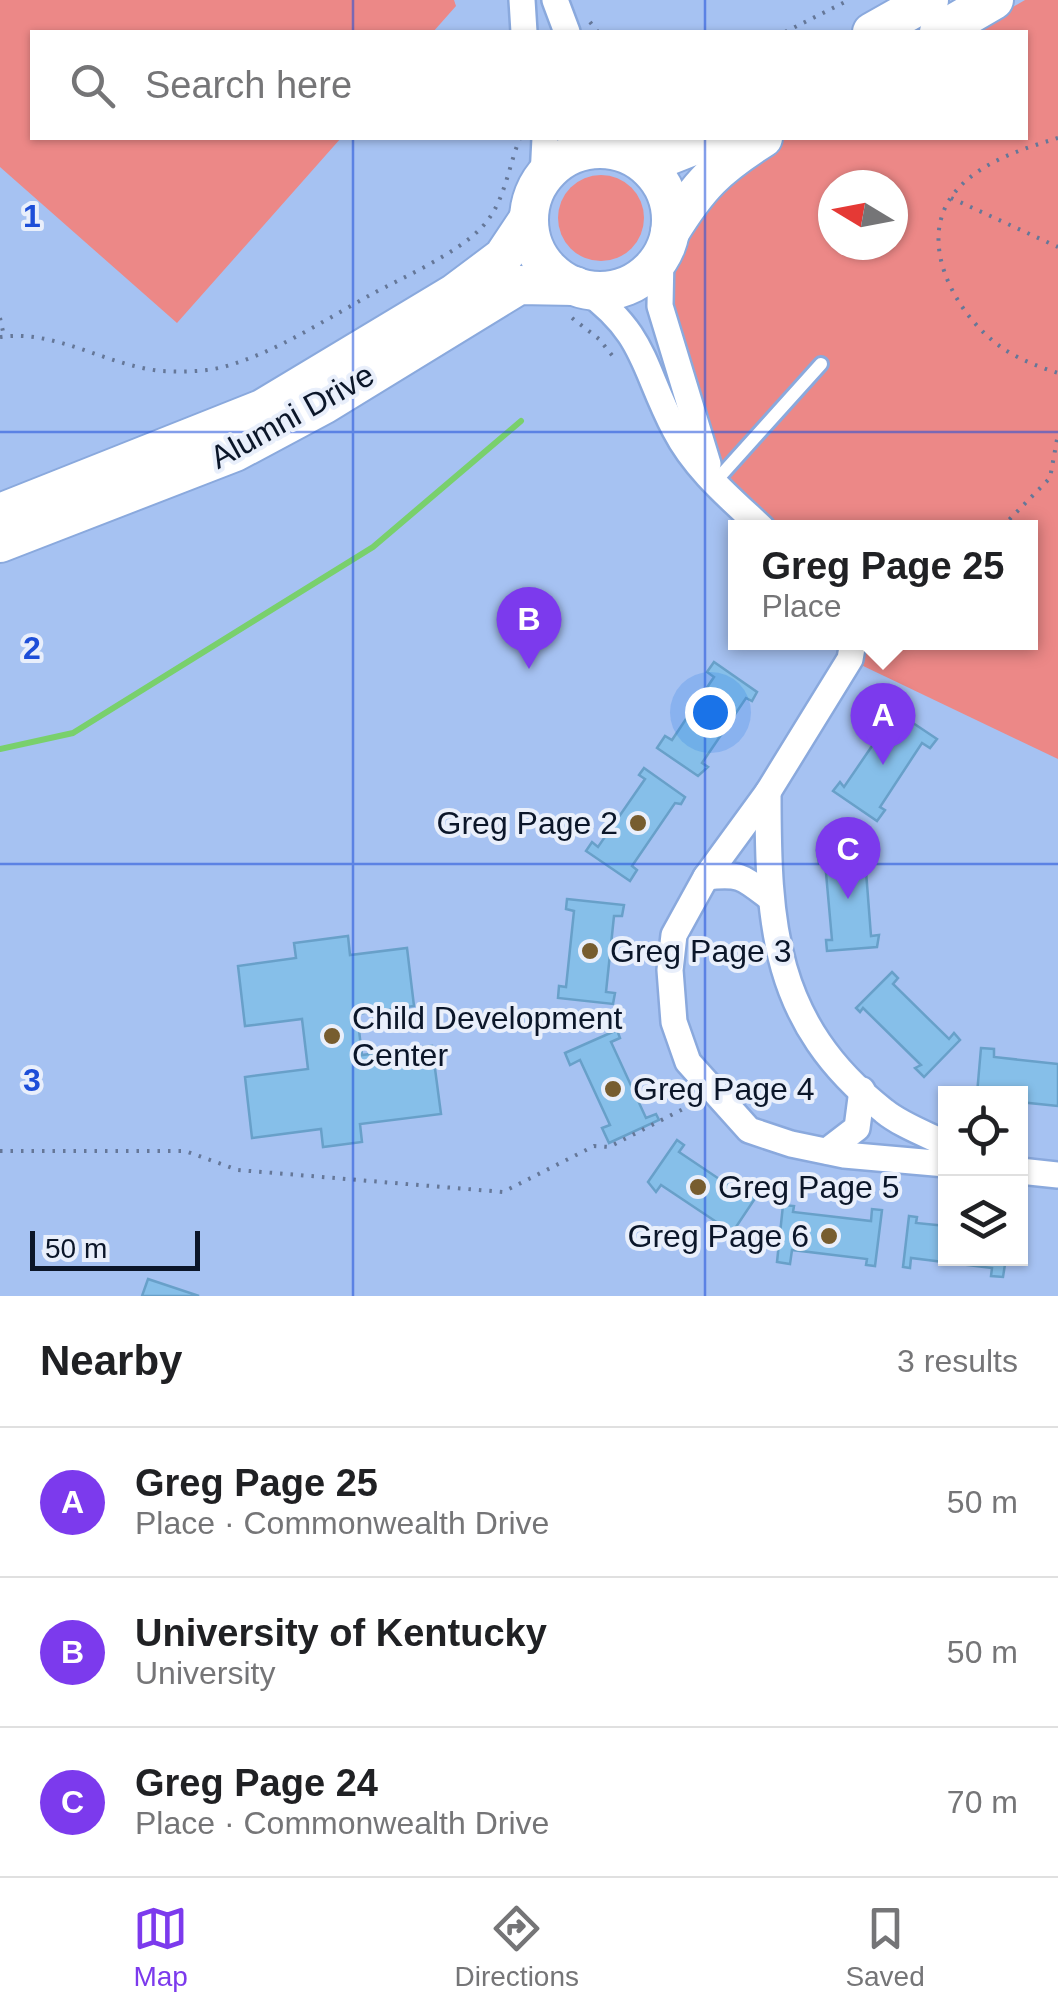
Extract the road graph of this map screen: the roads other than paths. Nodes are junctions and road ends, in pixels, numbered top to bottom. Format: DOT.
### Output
graph roads {
  1 [pos="522,0"];
  2 [pos="540,0"];
  3 [pos="555,0"];
  4 [pos="929,0"];
  5 [pos="994,0"];
  6 [pos="524,30"];
  7 [pos="548,30"];
  8 [pos="565,30"];
  9 [pos="876,30"];
  10 [pos="942,30"];
  11 [pos="545,140"];
  12 [pos="708,140"];
  13 [pos="760,140"];
  14 [pos="613,148"];
  15 [pos="544,177"];
  16 [pos="529,218"];
  17 [pos="665,244"];
  18 [pos="572,297"];
  19 [pos="822,364"];
  20 [pos="714,483"];
  21 [pos="753,520"];
  22 [pos="2,527"];
  23 [pos="852,650"];
  24 [pos="768,792"];
  25 [pos="706,877"];
  26 [pos="770,898"];
  27 [pos="862,1090"];
  28 [pos="938,1140"];
  29 [pos="826,1151"];
  30 [pos="938,1163"];
  31 [pos="1028,1172"];
  32 [pos="1058,1175"];
  1 -- 6 [label="street"];
  2 -- 7 [label="street"];
  3 -- 8 [label="street"];
  4 -- 9 [label="main road"];
  5 -- 10 [label="main road"];
  11 -- 15 [label="street"];
  12 -- 14 [label="main road"];
  13 -- 17 [label="main road"];
  14 -- 15 [label="main road"];
  14 -- 17 [label="main road"];
  15 -- 16 [label="main road"];
  16 -- 18 [label="main road"];
  16 -- 22 [label="main road, Alumni Drive"];
  17 -- 18 [label="main road"];
  17 -- 20 [label="street"];
  18 -- 20 [label="street"];
  18 -- 22 [label="main road, Alumni Drive"];
  19 -- 20 [label="lane"];
  20 -- 21 [label="street"];
  23 -- 24 [label="street"];
  24 -- 25 [label="street"];
  24 -- 26 [label="street"];
  25 -- 26 [label="street"];
  25 -- 29 [label="street"];
  26 -- 27 [label="street"];
  27 -- 28 [label="street"];
  27 -- 29 [label="street"];
  29 -- 30 [label="street"];
  31 -- 32 [label="street"];
}
